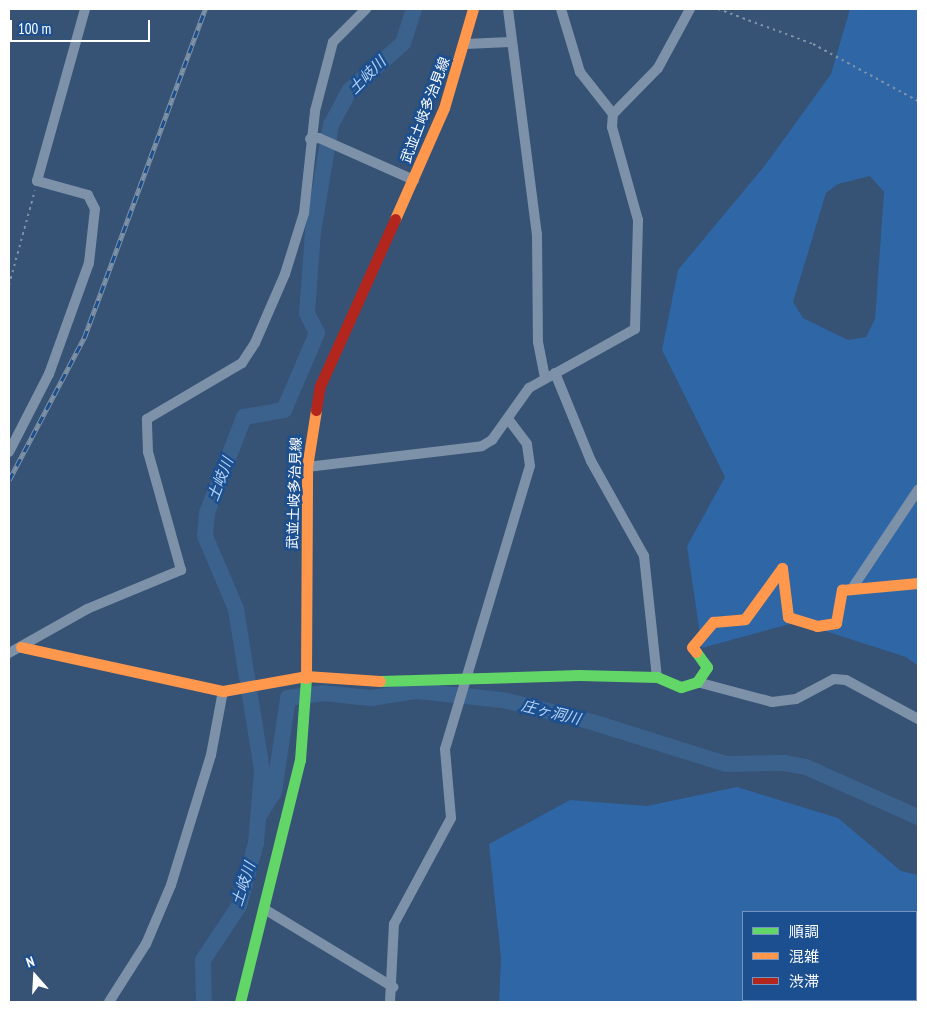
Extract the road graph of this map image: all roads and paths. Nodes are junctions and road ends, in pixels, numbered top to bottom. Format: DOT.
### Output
graph roads {
  1 [pos="85,9"];
  2 [pos="366,9"];
  3 [pos="472,9"];
  4 [pos="508,9"];
  5 [pos="561,9"];
  6 [pos="690,9"];
  7 [pos="718,9"];
  8 [pos="512,42"];
  9 [pos="465,44"];
  10 [pos="918,101"];
  11 [pos="614,114"];
  12 [pos="315,138"];
  13 [pos="409,178"];
  14 [pos="37,180"];
  15 [pos="9,285"];
  16 [pos="555,373"];
  17 [pos="545,378"];
  18 [pos="508,419"];
  19 [pos="9,452"];
  20 [pos="307,467"];
  21 [pos="918,490"];
  22 [pos="918,583"];
  23 [pos="853,587"];
  24 [pos="21,647"];
  25 [pos="9,653"];
  26 [pos="657,677"];
  27 [pos="304,678"];
  28 [pos="465,678"];
  29 [pos="697,682"];
  30 [pos="223,691"];
  31 [pos="918,719"];
  32 [pos="266,910"];
  33 [pos="393,987"];
  34 [pos="109,1002"];
  35 [pos="240,1002"];
  36 [pos="390,1002"];
  1 -- 14 [label="street"];
  2 -- 12 [label="street"];
  3 -- 9 [label="street, 武並土岐多治見線"];
  4 -- 8 [label="street"];
  5 -- 11 [label="street"];
  6 -- 11 [label="street"];
  7 -- 10 [label="path"];
  8 -- 9 [label="street"];
  8 -- 17 [label="street"];
  9 -- 13 [label="street, 武並土岐多治見線"];
  11 -- 16 [label="street"];
  12 -- 13 [label="street"];
  12 -- 24 [label="street"];
  13 -- 20 [label="street, 武並土岐多治見線"];
  14 -- 15 [label="path"];
  14 -- 19 [label="street"];
  16 -- 17 [label="street"];
  16 -- 26 [label="street"];
  17 -- 18 [label="street"];
  18 -- 20 [label="street"];
  18 -- 28 [label="street"];
  20 -- 27 [label="street, 武並土岐多治見線"];
  21 -- 23 [label="street"];
  22 -- 23 [label="street"];
  23 -- 29 [label="street"];
  24 -- 25 [label="street"];
  24 -- 30 [label="street"];
  26 -- 28 [label="street"];
  26 -- 29 [label="street"];
  27 -- 28 [label="street"];
  27 -- 30 [label="street"];
  27 -- 32 [label="street, 武並土岐多治見線"];
  28 -- 33 [label="street"];
  29 -- 31 [label="street"];
  30 -- 34 [label="street"];
  32 -- 33 [label="street"];
  32 -- 35 [label="street, 武並土岐多治見線"];
  33 -- 36 [label="street"];
}
